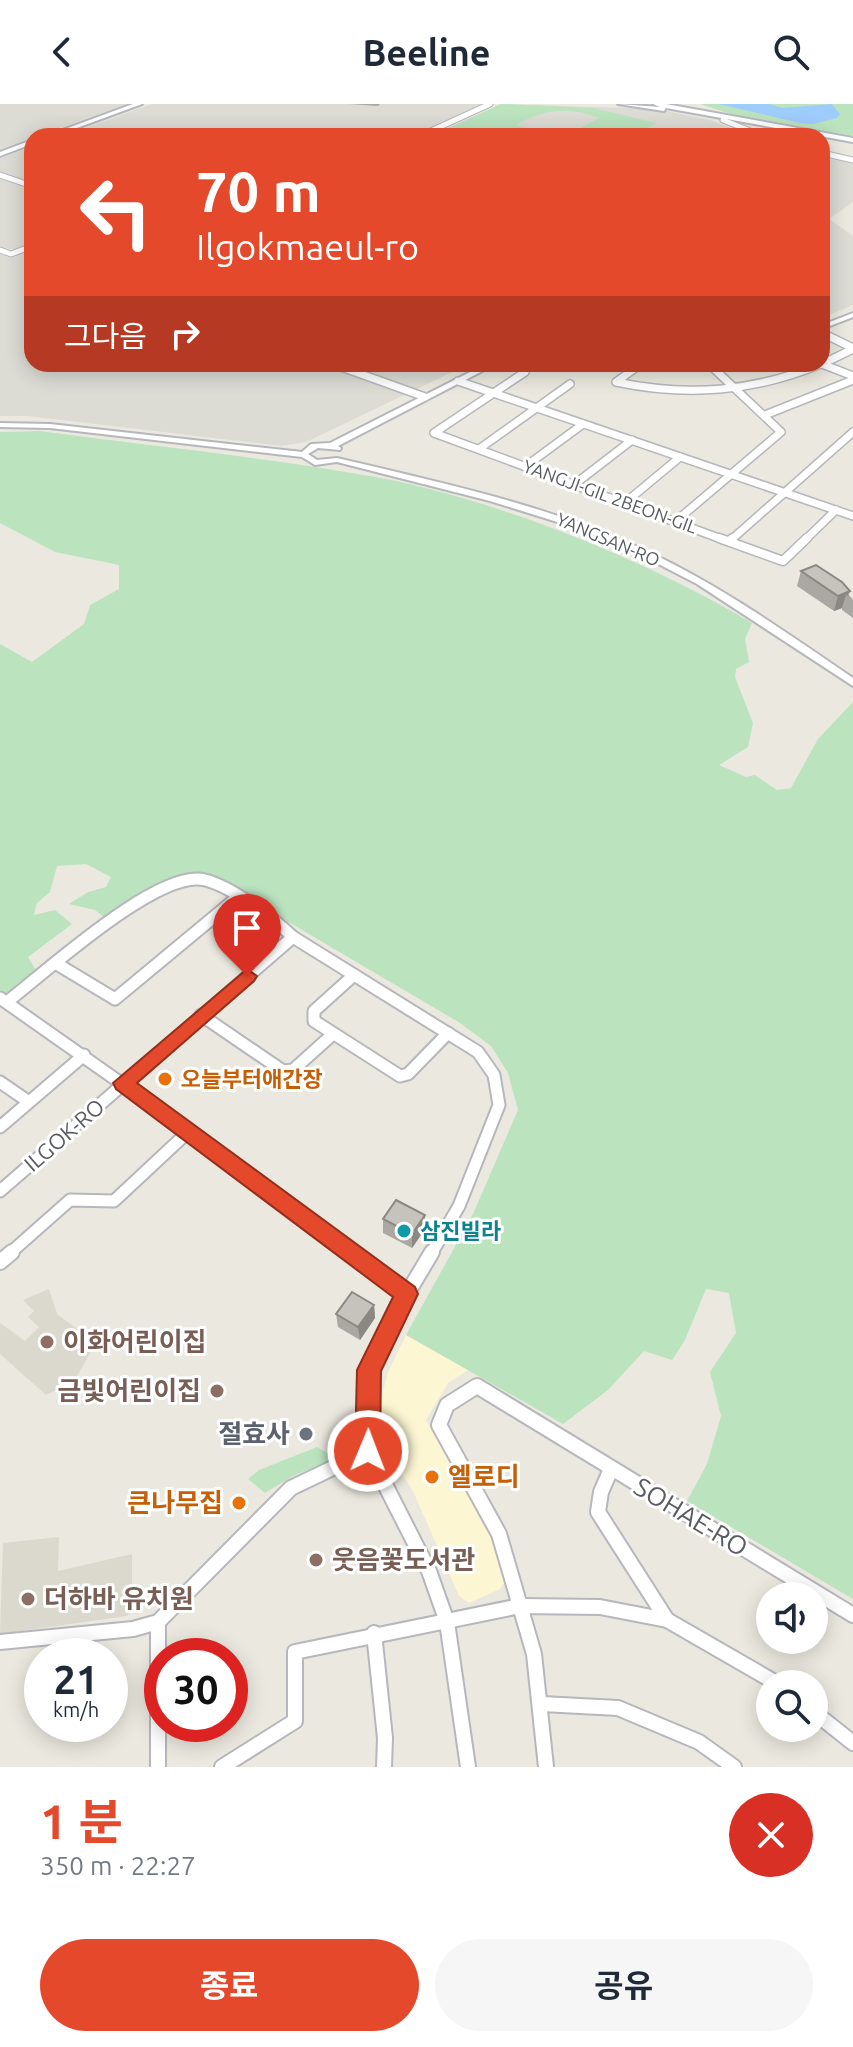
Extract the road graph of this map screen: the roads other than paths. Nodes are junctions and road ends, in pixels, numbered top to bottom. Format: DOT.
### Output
graph roads {
  1 [pos="139,104"];
  2 [pos="490,104"];
  3 [pos="621,104"];
  4 [pos="656,104"];
  5 [pos="723,120"];
  6 [pos="72,128"];
  7 [pos="438,128"];
  8 [pos="743,128"];
  9 [pos="770,128"];
  10 [pos="780,128"];
  11 [pos="830,138"];
  12 [pos="830,138"];
  13 [pos="853,142"];
  14 [pos="24,145"];
  15 [pos="0,154"];
  16 [pos="830,155"];
  17 [pos="853,160"];
  18 [pos="0,175"];
  19 [pos="24,183"];
  20 [pos="24,249"];
  21 [pos="0,250"];
  22 [pos="852,316"];
  23 [pos="830,324"];
  24 [pos="830,337"];
  25 [pos="853,349"];
  26 [pos="830,360"];
  27 [pos="830,368"];
  28 [pos="355,372"];
  29 [pos="476,372"];
  30 [pos="525,372"];
  31 [pos="630,372"];
  32 [pos="717,372"];
  33 [pos="803,372"];
  34 [pos="853,378"];
  35 [pos="458,381"];
  36 [pos="570,384"];
  37 [pos="736,390"];
  38 [pos="495,394"];
  39 [pos="425,397"];
  40 [pos="537,408"];
  41 [pos="765,415"];
  42 [pos="583,424"];
  43 [pos="0,425"];
  44 [pos="852,433"];
  45 [pos="632,440"];
  46 [pos="331,446"];
  47 [pos="479,449"];
  48 [pos="304,455"];
  49 [pos="680,457"];
  50 [pos="337,460"];
  51 [pos="526,466"];
  52 [pos="733,475"];
  53 [pos="575,484"];
  54 [pos="785,493"];
  55 [pos="626,502"];
  56 [pos="836,510"];
  57 [pos="853,516"];
  58 [pos="676,521"];
  59 [pos="729,541"];
  60 [pos="853,683"];
  61 [pos="238,897"];
  62 [pos="293,937"];
  63 [pos="57,964"];
  64 [pos="354,975"];
  65 [pos="4,1000"];
  66 [pos="201,1015"];
  67 [pos="448,1033"];
  68 [pos="333,1034"];
  69 [pos="84,1055"];
  70 [pos="0,1082"];
  71 [pos="123,1083"];
  72 [pos="29,1102"];
  73 [pos="0,1127"];
  74 [pos="189,1131"];
  75 [pos="0,1191"];
  76 [pos="0,1262"];
  77 [pos="407,1294"];
  78 [pos="368,1451"];
  79 [pos="611,1469"];
  80 [pos="520,1606"];
  81 [pos="853,1615"];
  82 [pos="667,1620"];
  83 [pos="158,1622"];
  84 [pos="447,1622"];
  85 [pos="374,1633"];
  86 [pos="0,1642"];
  87 [pos="756,1671"];
  88 [pos="542,1704"];
  89 [pos="828,1723"];
  90 [pos="853,1743"];
  91 [pos="158,1767"];
  92 [pos="222,1767"];
  93 [pos="384,1767"];
  94 [pos="468,1767"];
  95 [pos="546,1767"];
  96 [pos="734,1767"];
  1 -- 6 [label="main road"];
  2 -- 7 [label="street"];
  3 -- 5 [label="main road"];
  4 -- 10 [label="main road"];
  5 -- 8 [label="street"];
  5 -- 9 [label="main road"];
  11 -- 13 [label="main road"];
  12 -- 13 [label="main road"];
  14 -- 15 [label="main road"];
  16 -- 17 [label="street"];
  18 -- 19 [label="street"];
  20 -- 21 [label="street"];
  22 -- 23 [label="street"];
  24 -- 25 [label="street"];
  25 -- 26 [label="street"];
  27 -- 34 [label="street"];
  28 -- 39 [label="street"];
  29 -- 35 [label="street"];
  30 -- 38 [label="street"];
  31 -- 37 [label="street"];
  32 -- 37 [label="street"];
  33 -- 37 [label="street"];
  34 -- 41 [label="street"];
  35 -- 38 [label="street"];
  35 -- 39 [label="street"];
  36 -- 40 [label="street"];
  37 -- 41 [label="street"];
  38 -- 40 [label="street"];
  38 -- 47 [label="street, YANGJI-GIL 2BEON-GIL"];
  39 -- 46 [label="street"];
  40 -- 42 [label="street"];
  40 -- 47 [label="street"];
  41 -- 52 [label="street"];
  42 -- 45 [label="street"];
  42 -- 51 [label="street"];
  43 -- 48 [label="street"];
  44 -- 54 [label="street"];
  45 -- 49 [label="street"];
  45 -- 53 [label="street"];
  46 -- 48 [label="street"];
  46 -- 50 [label="street"];
  47 -- 51 [label="street, YANGJI-GIL 2BEON-GIL"];
  48 -- 50 [label="street, YANGSAN-RO"];
  49 -- 52 [label="street"];
  49 -- 55 [label="street"];
  50 -- 60 [label="street, YANGSAN-RO"];
  51 -- 53 [label="street, YANGJI-GIL 2BEON-GIL"];
  52 -- 54 [label="street"];
  52 -- 58 [label="street"];
  53 -- 55 [label="street, YANGJI-GIL 2BEON-GIL"];
  54 -- 56 [label="street"];
  54 -- 59 [label="street"];
  55 -- 58 [label="street, YANGJI-GIL 2BEON-GIL"];
  56 -- 57 [label="street"];
  56 -- 59 [label="street, YANGJI-GIL 2BEON-GIL"];
  58 -- 59 [label="street, YANGJI-GIL 2BEON-GIL"];
  61 -- 62 [label="street"];
  61 -- 63 [label="street"];
  61 -- 63 [label="street"];
  62 -- 64 [label="street"];
  62 -- 66 [label="street, ILGOK-RO"];
  63 -- 65 [label="street"];
  64 -- 67 [label="street"];
  64 -- 68 [label="street"];
  65 -- 69 [label="street"];
  66 -- 68 [label="street"];
  66 -- 71 [label="street, ILGOK-RO"];
  67 -- 68 [label="street"];
  67 -- 77 [label="street"];
  69 -- 71 [label="street"];
  69 -- 72 [label="street"];
  70 -- 72 [label="street"];
  71 -- 74 [label="street"];
  71 -- 75 [label="street, ILGOK-RO"];
  72 -- 73 [label="street"];
  74 -- 76 [label="street"];
  74 -- 77 [label="street"];
  77 -- 78 [label="street"];
  78 -- 83 [label="street"];
  78 -- 84 [label="street"];
  79 -- 80 [label="street, SOHAE-RO"];
  79 -- 81 [label="street, SOHAE-RO"];
  79 -- 82 [label="street, SOHAE-RO"];
  80 -- 82 [label="street"];
  80 -- 84 [label="street"];
  80 -- 88 [label="street"];
  82 -- 87 [label="street"];
  83 -- 86 [label="street"];
  83 -- 91 [label="street"];
  84 -- 85 [label="street"];
  84 -- 94 [label="street"];
  85 -- 92 [label="street"];
  85 -- 93 [label="street"];
  88 -- 95 [label="street"];
  88 -- 96 [label="street"];
  89 -- 90 [label="street"];
}
